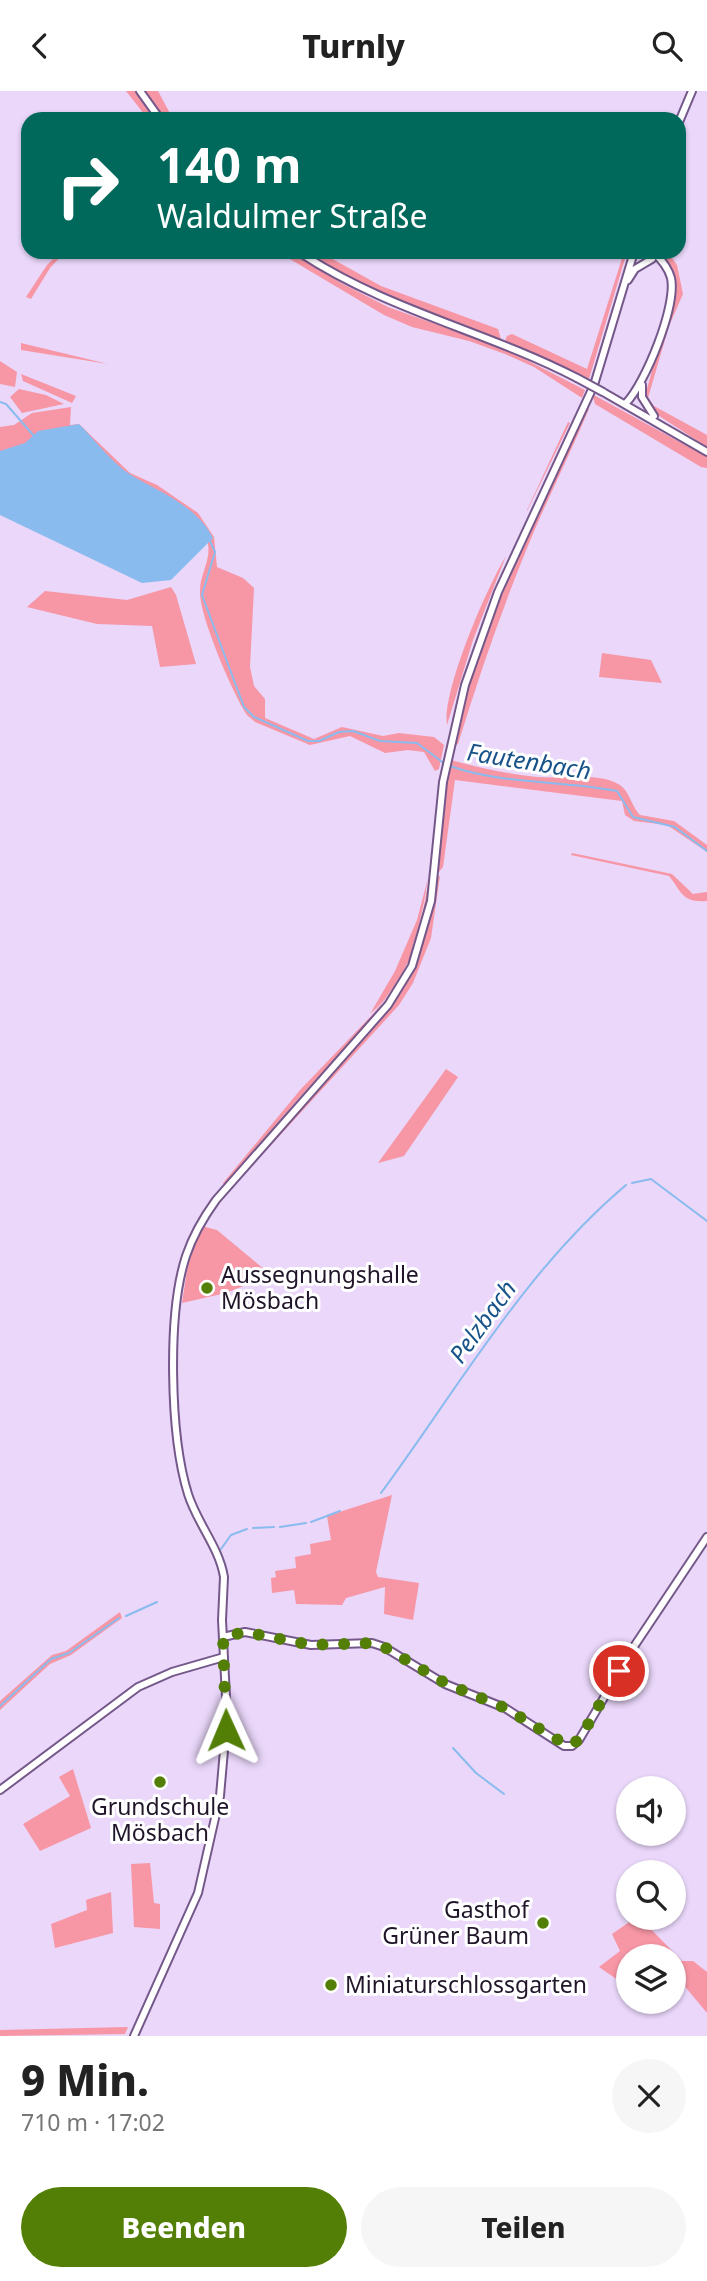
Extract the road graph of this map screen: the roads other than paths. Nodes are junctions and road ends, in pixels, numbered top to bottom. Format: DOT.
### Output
graph roads {
  1 [pos="140,91"];
  2 [pos="692,91"];
  3 [pos="155,112"];
  4 [pos="683,112"];
  5 [pos="310,259"];
  6 [pos="633,259"];
  7 [pos="648,259"];
  8 [pos="658,259"];
  9 [pos="623,288"];
  10 [pos="642,383"];
  11 [pos="642,397"];
  12 [pos="629,405"];
  13 [pos="666,426"];
  14 [pos="707,452"];
  15 [pos="707,1537"];
  16 [pos="223,1637"];
  17 [pos="224,1657"];
  18 [pos="0,1790"];
  19 [pos="134,2036"];
  1 -- 3 [label="main road"];
  2 -- 4 [label="main road"];
  5 -- 12 [label="main road, bridge"];
  6 -- 9 [label="main road"];
  7 -- 9 [label="main road"];
  8 -- 10 [label="main road"];
  9 -- 16 [label="main road"];
  10 -- 11 [label="main road"];
  10 -- 12 [label="main road"];
  11 -- 12 [label="main road"];
  11 -- 13 [label="main road"];
  12 -- 13 [label="main road"];
  13 -- 14 [label="main road"];
  15 -- 16 [label="main road"];
  16 -- 17 [label="main road"];
  17 -- 18 [label="main road"];
  17 -- 19 [label="main road"];
}
